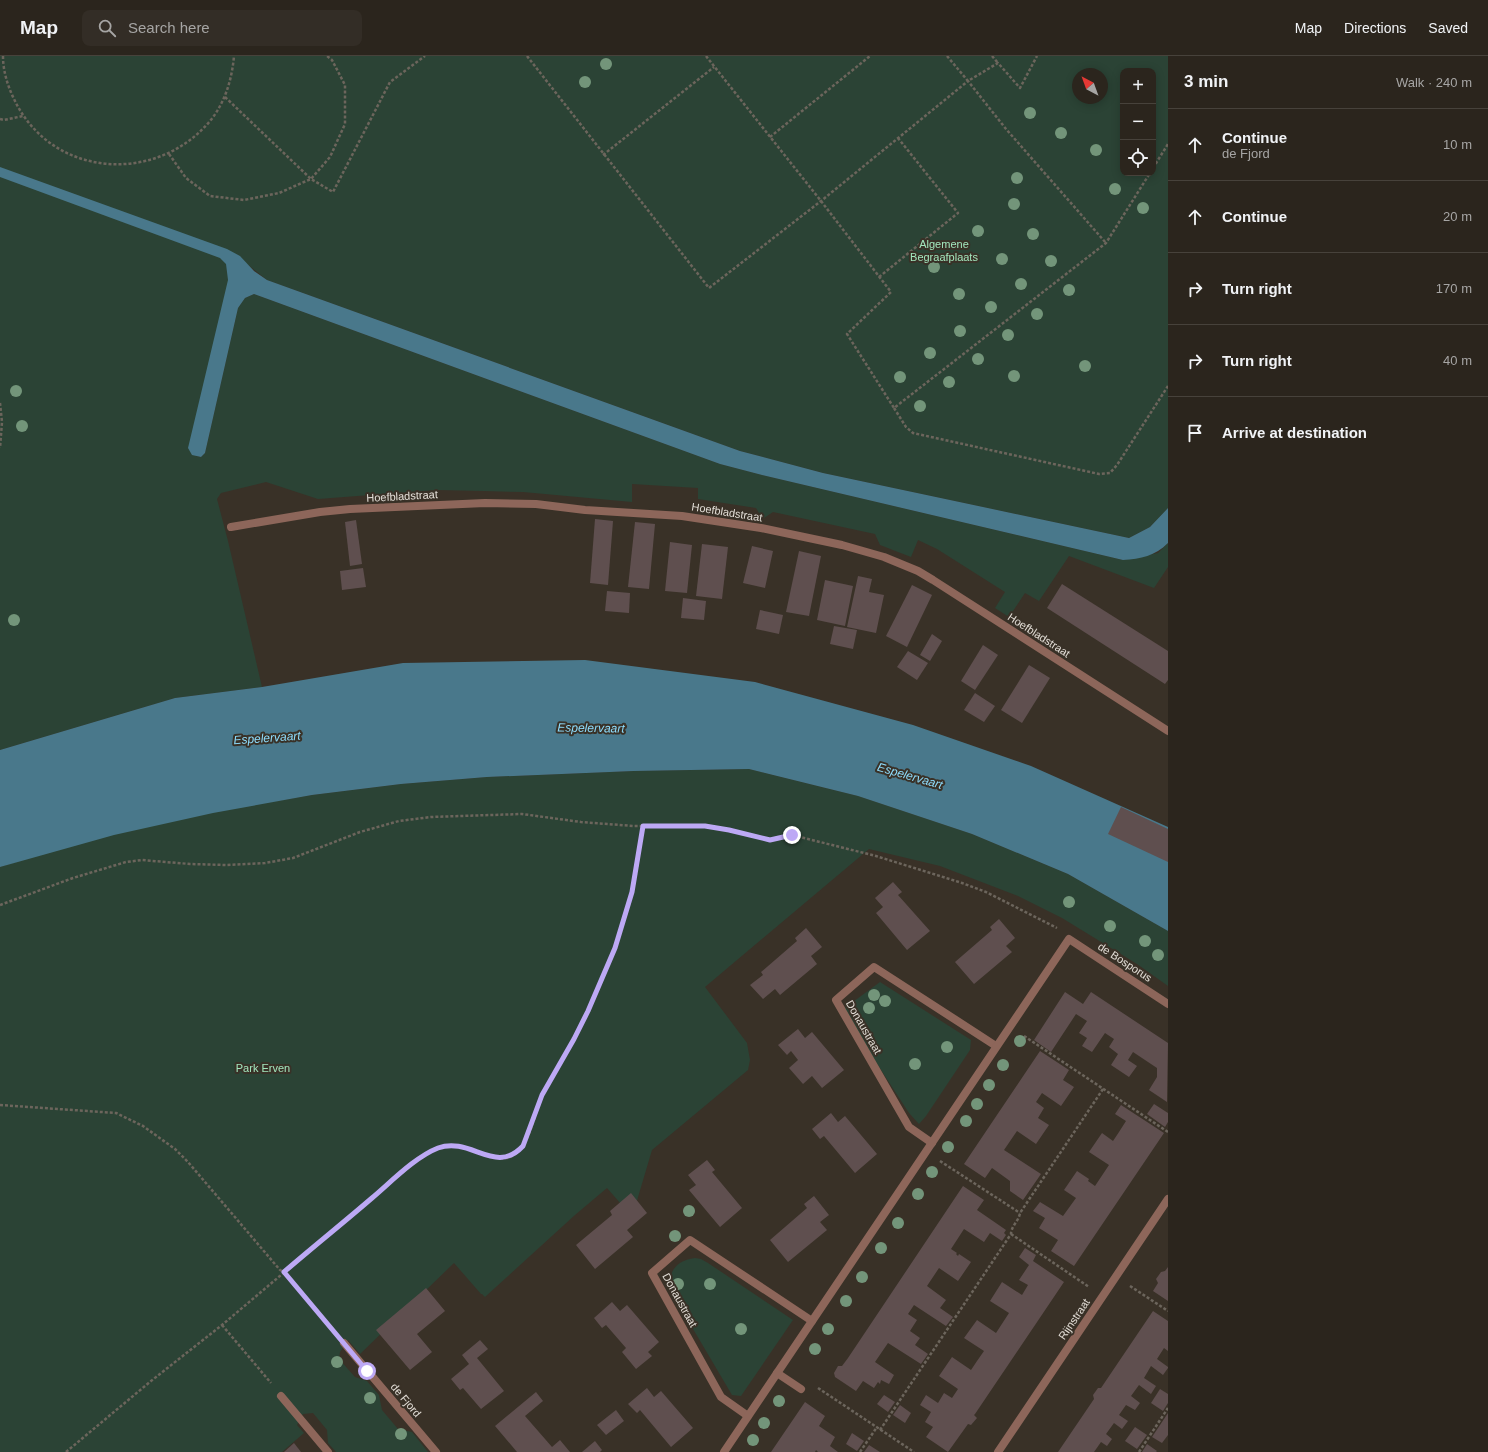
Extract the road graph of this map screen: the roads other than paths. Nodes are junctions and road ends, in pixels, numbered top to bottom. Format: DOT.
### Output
graph roads {
  1 [pos="231,527"];
  2 [pos="1168,731"];
  3 [pos="1168,1004"];
  4 [pos="996,1046"];
  5 [pos="932,1143"];
  6 [pos="1168,1199"];
  7 [pos="812,1321"];
  8 [pos="344,1343"];
  9 [pos="777,1373"];
  10 [pos="801,1389"];
  11 [pos="281,1396"];
  12 [pos="748,1416"];
  13 [pos="328,1452"];
  14 [pos="436,1452"];
  15 [pos="724,1452"];
  16 [pos="998,1452"];
  1 -- 2 [label="street, Hoefbladstraat"];
  3 -- 4 [label="street, de Bosporus"];
  4 -- 5 [label="street"];
  4 -- 5 [label="street, Donaustraat"];
  5 -- 7 [label="street"];
  6 -- 16 [label="street, Rijnstraat"];
  7 -- 9 [label="street"];
  7 -- 12 [label="street, Donaustraat"];
  8 -- 14 [label="street, de Fjord"];
  9 -- 10 [label="street"];
  9 -- 12 [label="street"];
  11 -- 13 [label="street"];
  12 -- 15 [label="street"];
}
